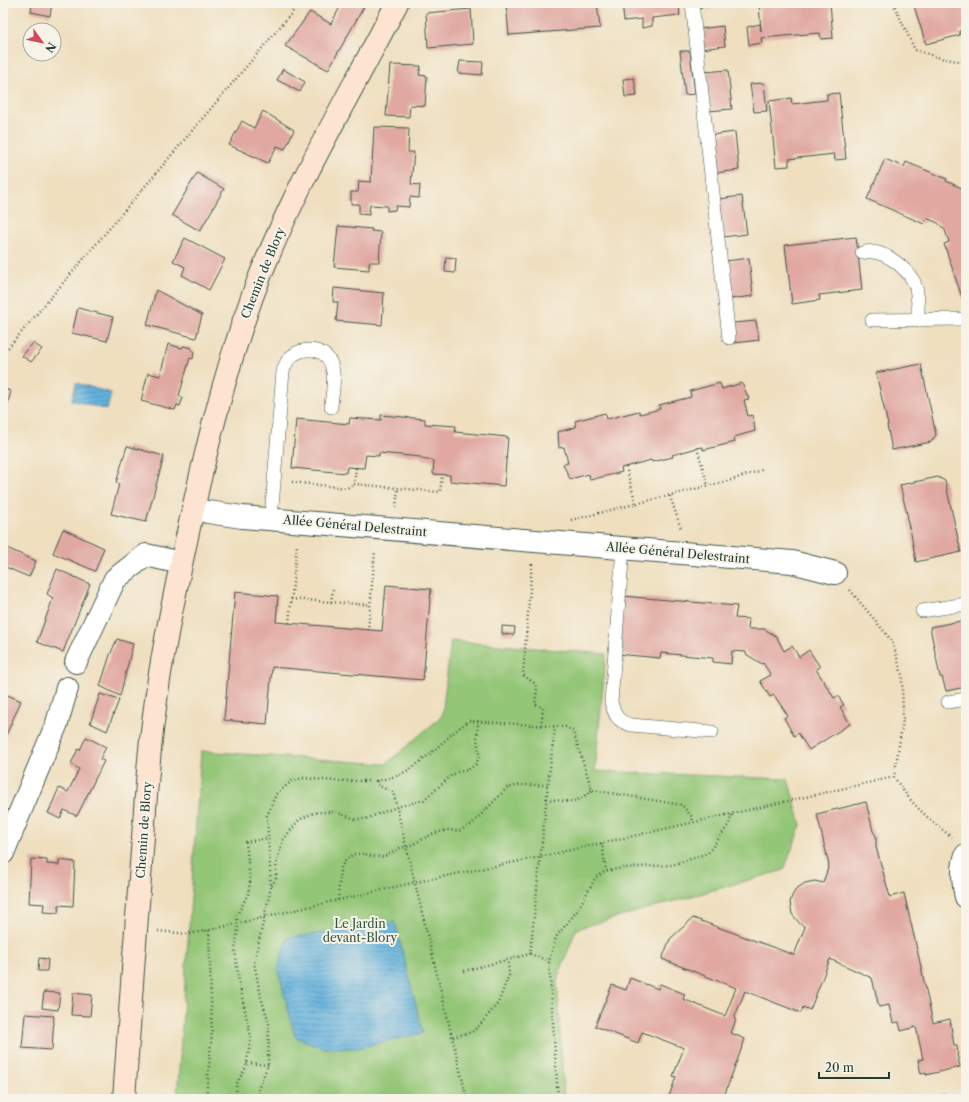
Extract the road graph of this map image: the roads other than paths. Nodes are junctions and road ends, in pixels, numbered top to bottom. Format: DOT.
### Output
graph roads {
  1 [pos="397,3"];
  2 [pos="692,3"];
  3 [pos="862,253"];
  4 [pos="918,319"];
  5 [pos="966,319"];
  6 [pos="872,320"];
  7 [pos="729,338"];
  8 [pos="331,407"];
  9 [pos="193,509"];
  10 [pos="271,519"];
  11 [pos="623,548"];
  12 [pos="181,563"];
  13 [pos="835,573"];
  14 [pos="966,604"];
  15 [pos="922,611"];
  16 [pos="76,662"];
  17 [pos="67,688"];
  18 [pos="966,699"];
  19 [pos="948,702"];
  20 [pos="712,732"];
  21 [pos="960,847"];
  22 [pos="3,853"];
  23 [pos="966,898"];
  24 [pos="124,1099"];
  1 -- 9 [label="street, Chemin de Blory"];
  2 -- 7 [label="lane"];
  3 -- 4 [label="lane"];
  4 -- 5 [label="lane"];
  4 -- 6 [label="lane"];
  8 -- 10 [label="lane"];
  9 -- 10 [label="street, Allée Général Delestraint"];
  9 -- 12 [label="street, Chemin de Blory"];
  10 -- 11 [label="street, Allée Général Delestraint"];
  11 -- 13 [label="street, Allée Général Delestraint"];
  11 -- 20 [label="lane"];
  12 -- 16 [label="street"];
  12 -- 24 [label="street, Chemin de Blory"];
  14 -- 15 [label="lane"];
  17 -- 22 [label="street"];
  18 -- 19 [label="lane"];
  21 -- 23 [label="street"];
}
